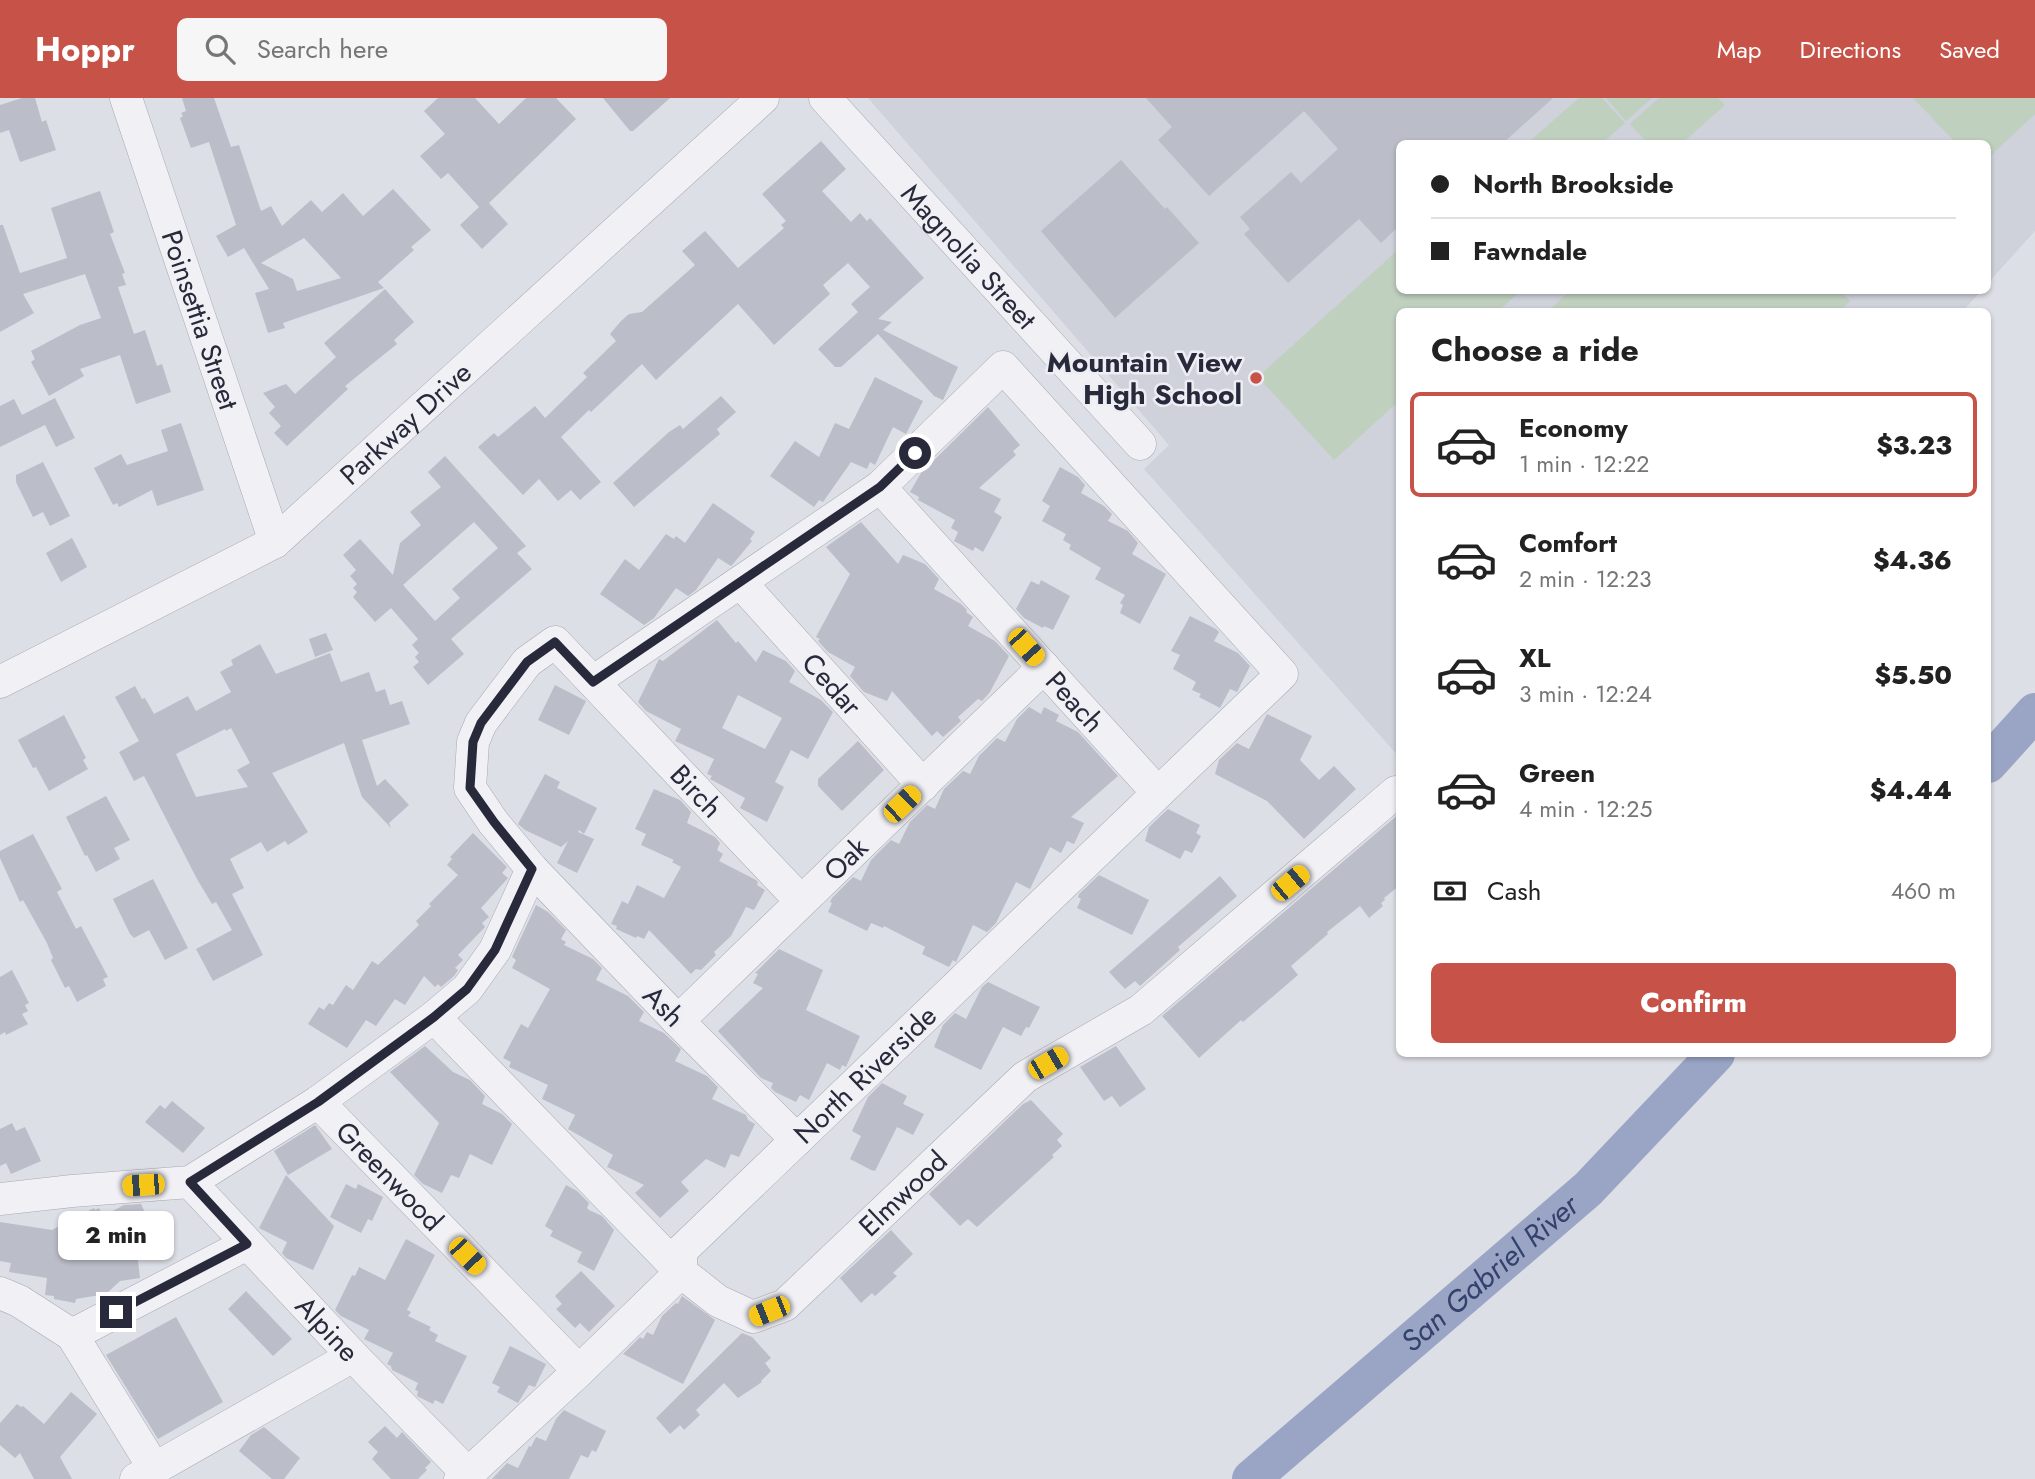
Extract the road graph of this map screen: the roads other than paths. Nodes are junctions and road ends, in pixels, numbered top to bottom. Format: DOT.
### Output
graph roads {
  1 [pos="126,98"];
  2 [pos="763,98"];
  3 [pos="825,98"];
  4 [pos="1140,444"];
  5 [pos="880,487"];
  6 [pos="275,542"];
  7 [pos="741,583"];
  8 [pos="1044,667"];
  9 [pos="0,682"];
  10 [pos="593,682"];
  11 [pos="923,785"];
  12 [pos="1396,792"];
  13 [pos="1158,793"];
  14 [pos="532,869"];
  15 [pos="801,901"];
  16 [pos="434,1017"];
  17 [pos="678,1021"];
  18 [pos="318,1102"];
  19 [pos="797,1140"];
  20 [pos="190,1182"];
  21 [pos="0,1199"];
  22 [pos="247,1244"];
  23 [pos="681,1272"];
  24 [pos="6,1301"];
  25 [pos="72,1335"];
  26 [pos="353,1356"];
  27 [pos="579,1371"];
  28 [pos="145,1474"];
  29 [pos="464,1477"];
  1 -- 6 [label="street, Poinsettia Street"];
  2 -- 6 [label="street, Parkway Drive"];
  3 -- 4 [label="street, Magnolia Street"];
  5 -- 7 [label="street"];
  5 -- 8 [label="street, Peach"];
  5 -- 13 [label="street, North Riverside"];
  6 -- 9 [label="street, Parkway Drive"];
  7 -- 10 [label="street"];
  7 -- 11 [label="street, Cedar"];
  8 -- 11 [label="street, Oak"];
  8 -- 13 [label="street, Peach"];
  10 -- 14 [label="street, Birch"];
  10 -- 15 [label="street, Birch"];
  11 -- 15 [label="street, Oak"];
  12 -- 23 [label="street, Elmwood"];
  13 -- 19 [label="street, North Riverside"];
  14 -- 16 [label="street"];
  14 -- 17 [label="street, Ash"];
  15 -- 17 [label="street, Oak"];
  16 -- 18 [label="street"];
  16 -- 23 [label="street, Elmwood"];
  17 -- 19 [label="street, Ash"];
  18 -- 20 [label="street"];
  18 -- 27 [label="street, Greenwood"];
  19 -- 23 [label="street, North Riverside"];
  20 -- 21 [label="street"];
  20 -- 22 [label="street, Alpine"];
  22 -- 25 [label="street"];
  22 -- 26 [label="street, Alpine"];
  23 -- 27 [label="street, North Riverside"];
  24 -- 25 [label="street"];
  25 -- 28 [label="street"];
  26 -- 28 [label="street"];
  26 -- 29 [label="street, Alpine"];
  27 -- 29 [label="street, North Riverside"];
}
